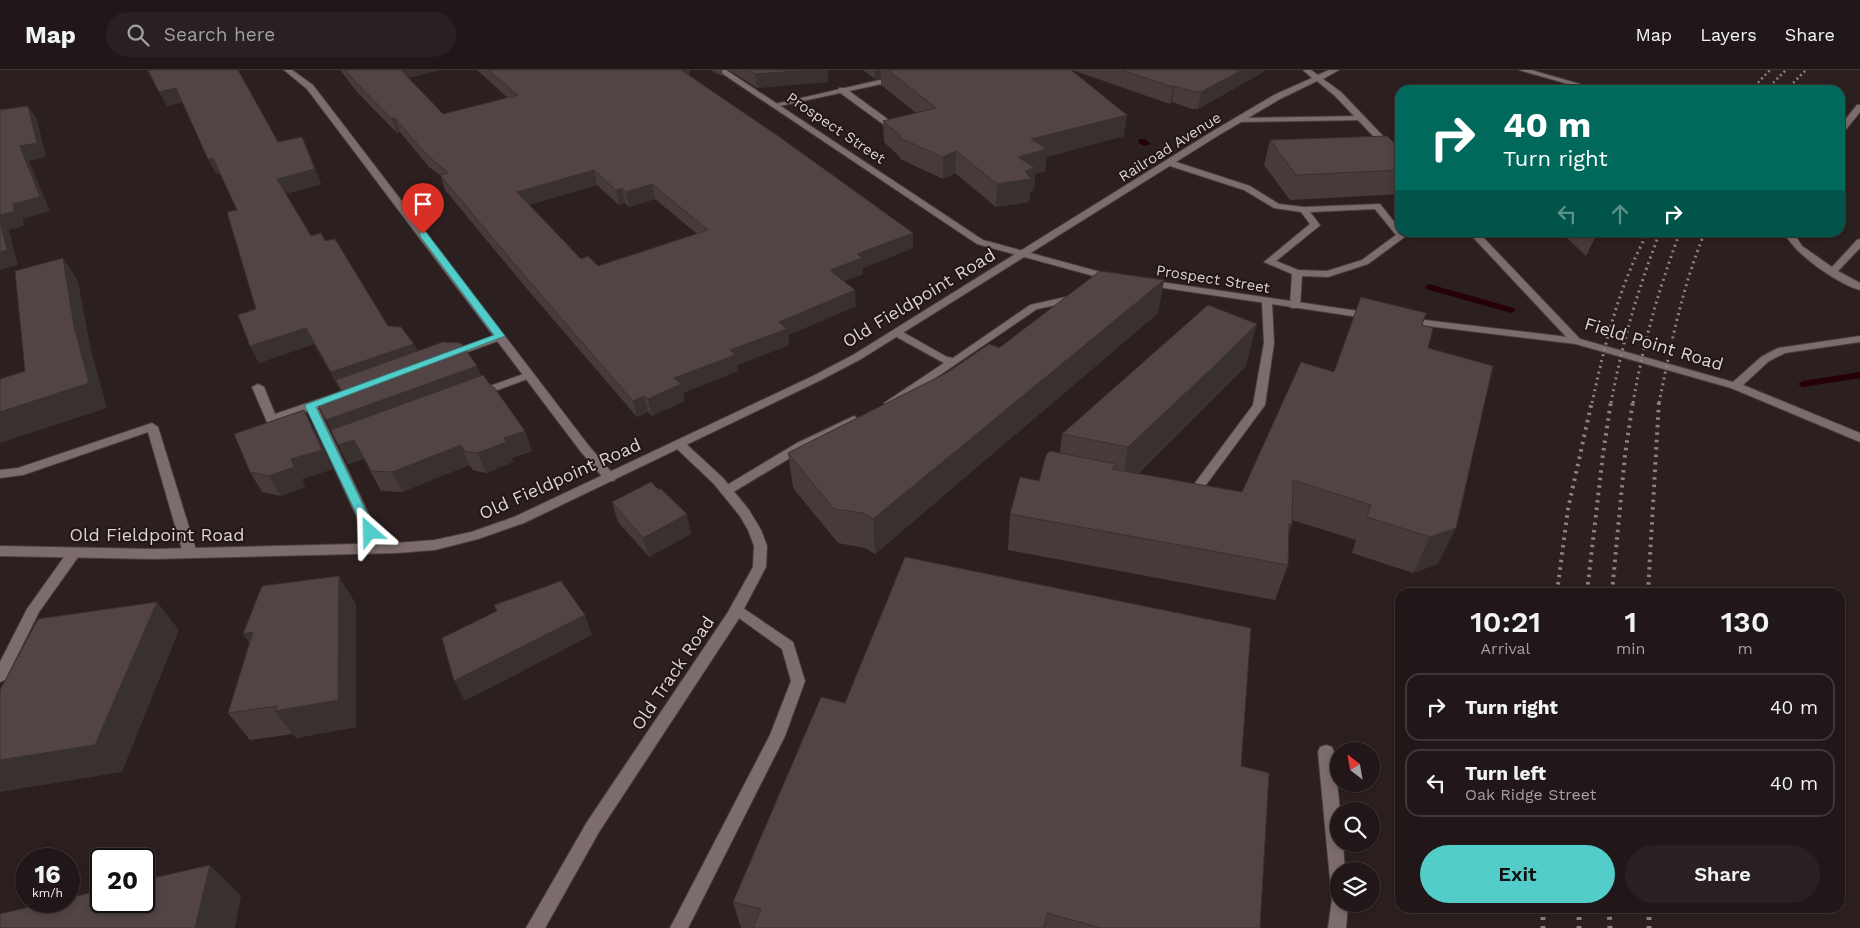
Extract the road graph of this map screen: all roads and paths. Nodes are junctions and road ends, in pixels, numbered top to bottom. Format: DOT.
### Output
graph roads {
  1 [pos="288,70"];
  2 [pos="721,70"];
  3 [pos="1307,70"];
  4 [pos="1335,70"];
  5 [pos="1523,70"];
  6 [pos="906,76"];
  7 [pos="1317,78"];
  8 [pos="1578,85"];
  9 [pos="842,90"];
  10 [pos="775,105"];
  11 [pos="1860,107"];
  12 [pos="1361,118"];
  13 [pos="1238,120"];
  14 [pos="1845,125"];
  15 [pos="894,128"];
  16 [pos="1395,154"];
  17 [pos="1170,163"];
  18 [pos="1304,210"];
  19 [pos="1395,229"];
  20 [pos="1400,237"];
  21 [pos="1477,237"];
  22 [pos="1789,237"];
  23 [pos="1860,242"];
  24 [pos="1023,254"];
  25 [pos="1833,271"];
  26 [pos="1297,273"];
  27 [pos="1121,279"];
  28 [pos="1860,288"];
  29 [pos="1143,295"];
  30 [pos="1090,299"];
  31 [pos="1267,302"];
  32 [pos="1295,306"];
  33 [pos="1381,317"];
  34 [pos="1400,320"];
  35 [pos="897,333"];
  36 [pos="500,336"];
  37 [pos="1860,339"];
  38 [pos="1576,341"];
  39 [pos="437,360"];
  40 [pos="955,360"];
  41 [pos="529,374"];
  42 [pos="365,386"];
  43 [pos="1735,386"];
  44 [pos="258,387"];
  45 [pos="472,395"];
  46 [pos="311,406"];
  47 [pos="880,408"];
  48 [pos="862,416"];
  49 [pos="1860,438"];
  50 [pos="679,444"];
  51 [pos="0,474"];
  52 [pos="610,478"];
  53 [pos="726,491"];
  54 [pos="1175,502"];
  55 [pos="378,548"];
  56 [pos="0,551"];
  57 [pos="74,553"];
  58 [pos="190,553"];
  59 [pos="737,609"];
  60 [pos="0,676"];
  61 [pos="1326,752"];
  62 [pos="1336,862"];
  63 [pos="1338,912"];
  64 [pos="535,928"];
  65 [pos="679,928"];
  66 [pos="1337,928"];
  1 -- 36 [label="street"];
  2 -- 10 [label="street, Prospect Street"];
  3 -- 7 [label="street"];
  4 -- 7 [label="street, Railroad Avenue"];
  5 -- 8 [label="street"];
  6 -- 9 [label="street"];
  7 -- 12 [label="street"];
  7 -- 13 [label="street, Railroad Avenue"];
  9 -- 10 [label="street"];
  9 -- 15 [label="street"];
  10 -- 24 [label="street, Prospect Street"];
  11 -- 14 [label="street"];
  12 -- 13 [label="street"];
  12 -- 16 [label="street"];
  13 -- 17 [label="street, Railroad Avenue"];
  17 -- 18 [label="street"];
  17 -- 24 [label="street, Railroad Avenue"];
  18 -- 19 [label="street"];
  18 -- 26 [label="street"];
  20 -- 26 [label="street"];
  21 -- 38 [label="street, Field Point Road"];
  22 -- 25 [label="street"];
  23 -- 25 [label="street"];
  24 -- 27 [label="street, Prospect Street"];
  24 -- 35 [label="street, Old Fieldpoint Road"];
  25 -- 28 [label="street"];
  26 -- 32 [label="street"];
  29 -- 31 [label="street, Prospect Street"];
  30 -- 40 [label="street"];
  31 -- 32 [label="street, Prospect Street"];
  31 -- 54 [label="street"];
  32 -- 33 [label="street, Prospect Street"];
  34 -- 38 [label="street"];
  35 -- 40 [label="street"];
  35 -- 50 [label="street, Old Fieldpoint Road"];
  36 -- 39 [label="street"];
  36 -- 41 [label="street"];
  37 -- 43 [label="street"];
  38 -- 43 [label="street, Field Point Road"];
  40 -- 47 [label="street"];
  41 -- 45 [label="street"];
  41 -- 52 [label="street"];
  42 -- 46 [label="street"];
  43 -- 49 [label="street, Field Point Road"];
  44 -- 46 [label="street"];
  46 -- 55 [label="street"];
  48 -- 53 [label="street"];
  50 -- 52 [label="street, Old Fieldpoint Road"];
  50 -- 53 [label="street, Old Track Road"];
  51 -- 58 [label="street"];
  52 -- 55 [label="street, Old Fieldpoint Road"];
  53 -- 59 [label="street, Old Track Road"];
  55 -- 58 [label="street, Old Fieldpoint Road"];
  56 -- 57 [label="street, Old Fieldpoint Road"];
  57 -- 58 [label="street, Old Fieldpoint Road"];
  57 -- 60 [label="street"];
  59 -- 64 [label="street, Old Track Road"];
  59 -- 65 [label="street"];
  61 -- 62 [label="street"];
  63 -- 66 [label="street"];
}
